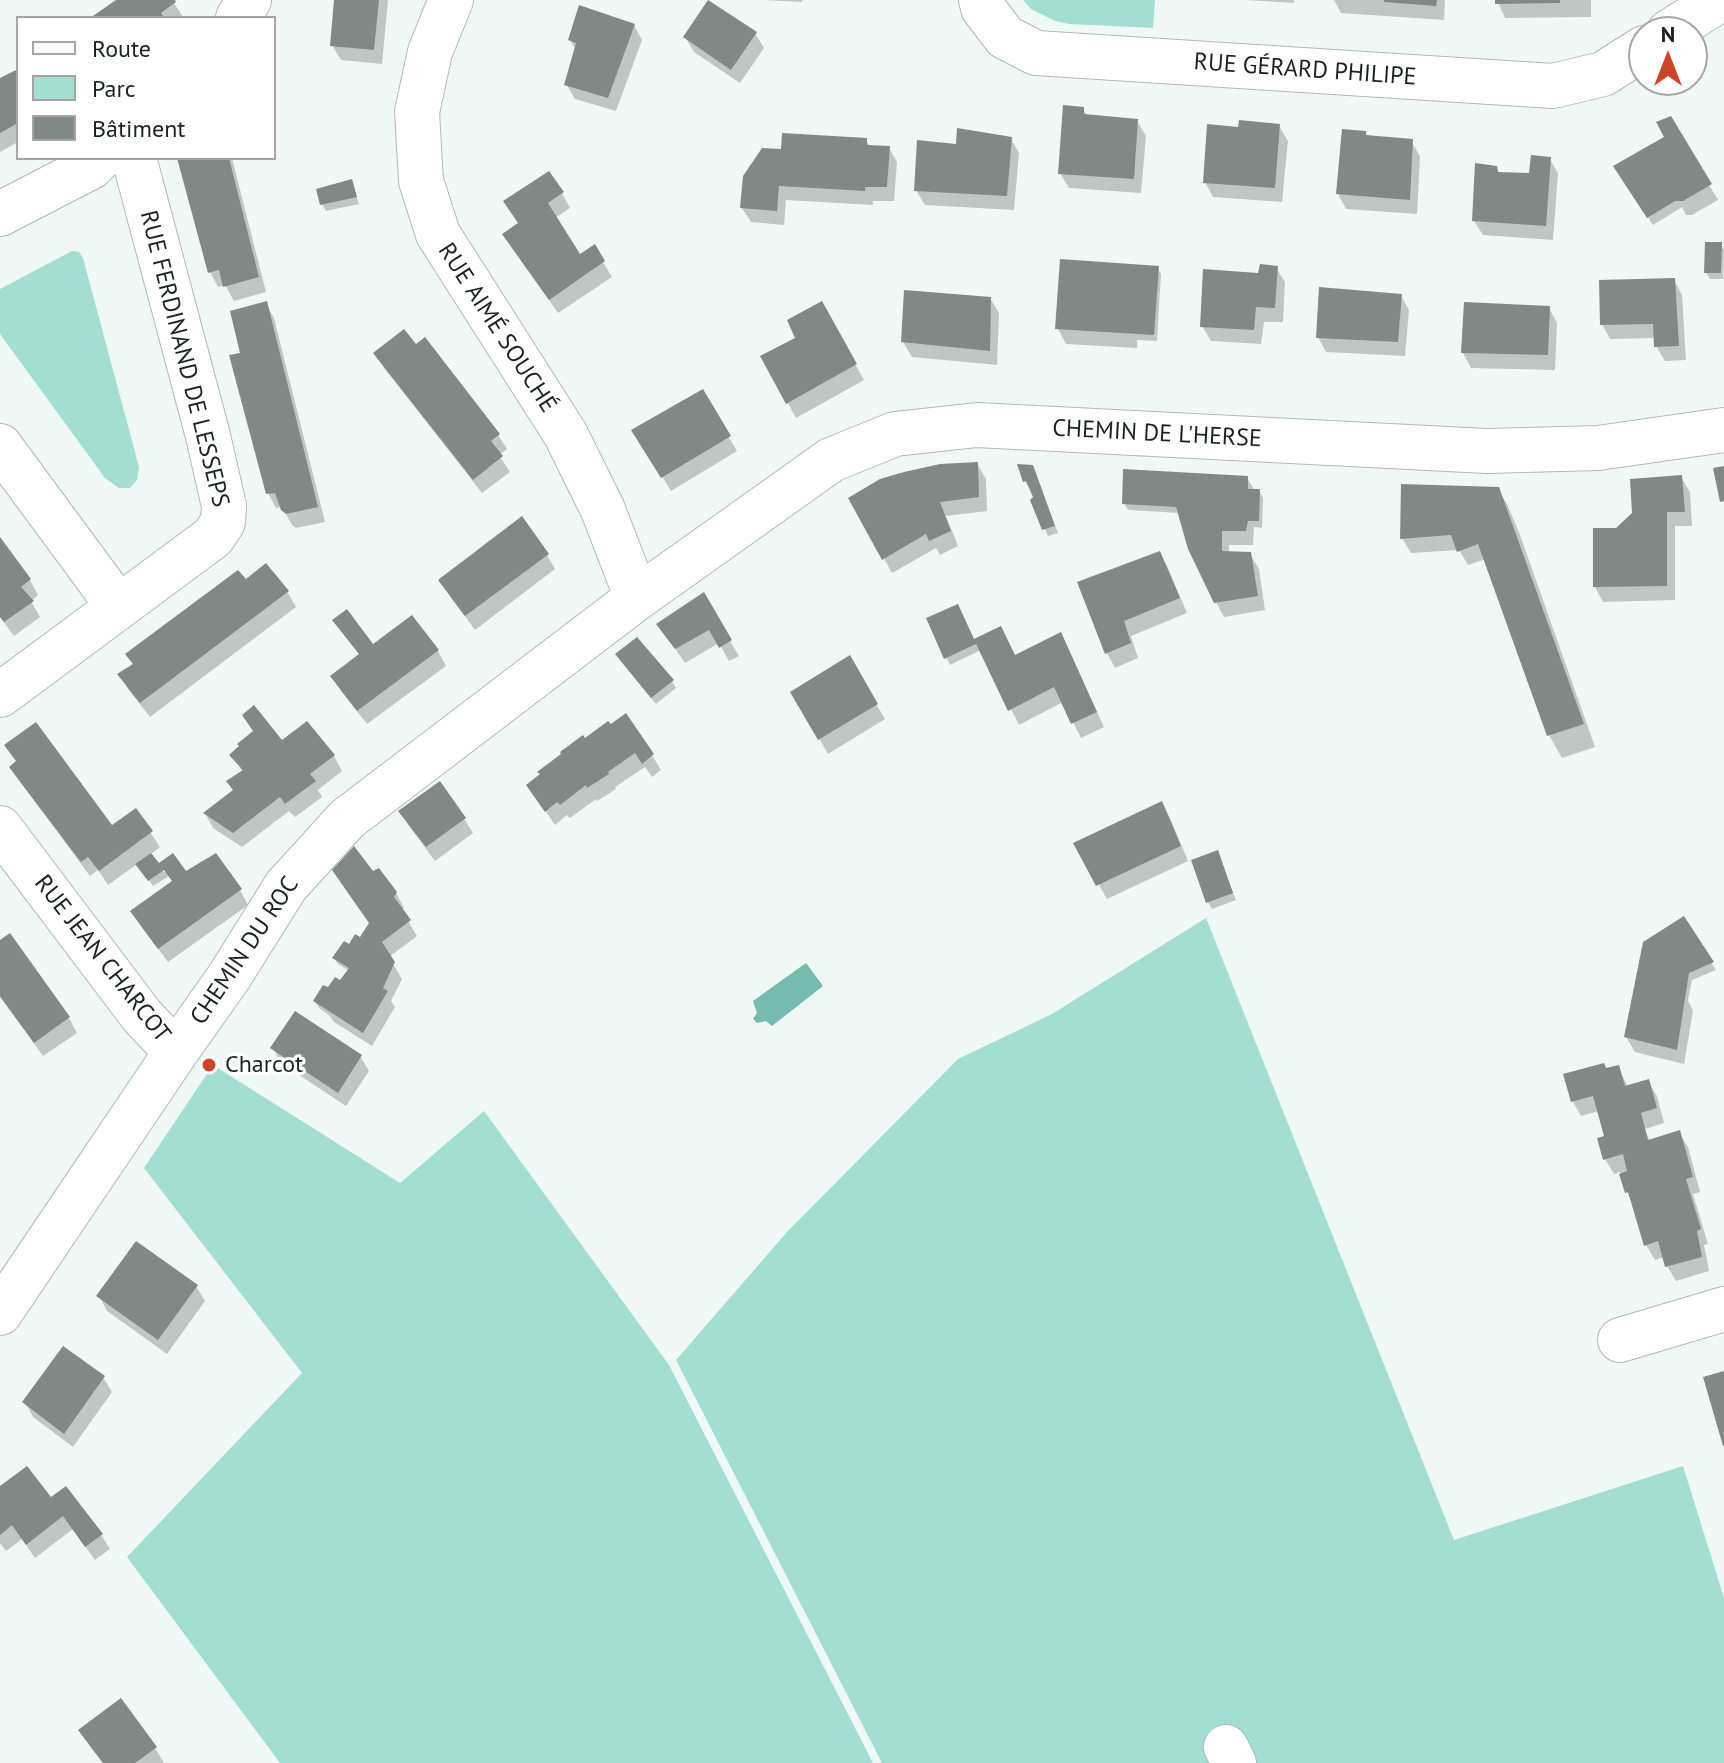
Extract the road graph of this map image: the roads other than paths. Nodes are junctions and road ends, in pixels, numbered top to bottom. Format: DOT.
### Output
graph roads {
  1 [pos="451,0"];
  2 [pos="981,0"];
  3 [pos="1719,0"];
  4 [pos="1694,16"];
  5 [pos="1628,58"];
  6 [pos="98,160"];
  7 [pos="135,160"];
  8 [pos="0,214"];
  9 [pos="1724,430"];
  10 [pos="0,446"];
  11 [pos="637,598"];
  12 [pos="118,606"];
  13 [pos="0,695"];
  14 [pos="0,828"];
  15 [pos="176,1052"];
  16 [pos="1724,1309"];
  17 [pos="0,1313"];
  18 [pos="1620,1340"];
  1 -- 11 [label="street, RUE AIMÉ SOUCHÉ"];
  2 -- 5 [label="street, RUE GÉRARD PHILIPE"];
  3 -- 4 [label="street"];
  6 -- 8 [label="street"];
  7 -- 12 [label="street, RUE FERDINAND DE LESSEPS"];
  9 -- 11 [label="street, CHEMIN DE L'HERSE"];
  10 -- 12 [label="street"];
  11 -- 15 [label="street, CHEMIN DU ROC"];
  12 -- 13 [label="street, RUE FERDINAND DE LESSEPS"];
  14 -- 15 [label="street, RUE JEAN CHARCOT"];
  15 -- 17 [label="street, CHEMIN DU ROC"];
  16 -- 18 [label="street"];
}
